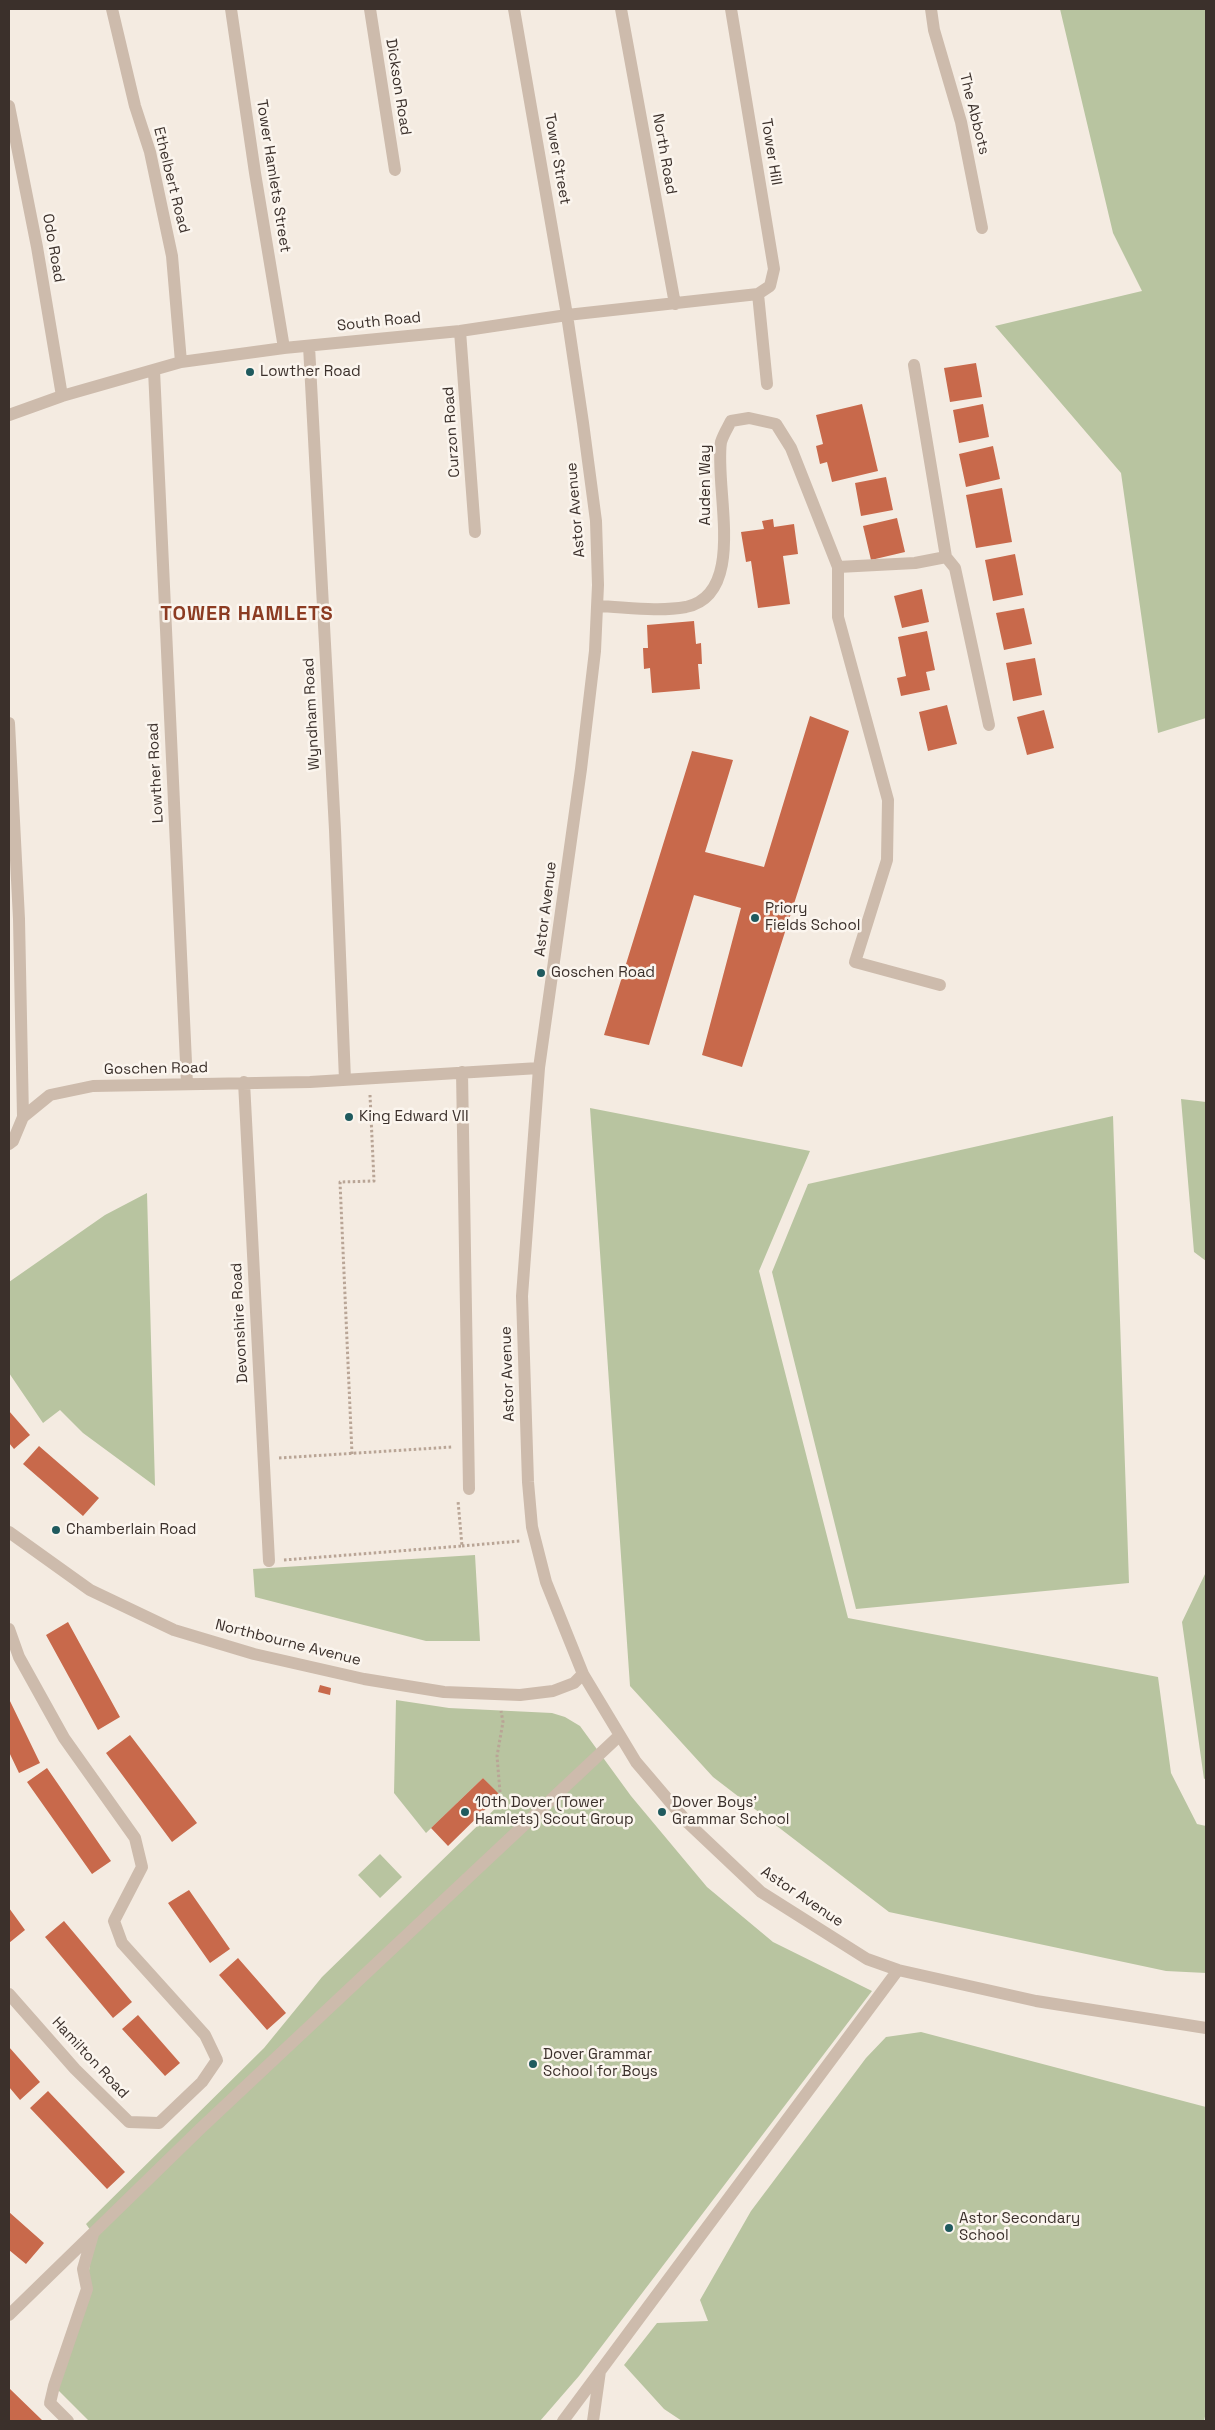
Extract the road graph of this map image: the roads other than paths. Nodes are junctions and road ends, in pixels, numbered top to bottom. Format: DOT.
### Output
graph roads {
  1 [pos="112,9"];
  2 [pos="231,9"];
  3 [pos="370,9"];
  4 [pos="514,9"];
  5 [pos="621,9"];
  6 [pos="731,9"];
  7 [pos="931,9"];
  8 [pos="9,106"];
  9 [pos="395,170"];
  10 [pos="982,228"];
  11 [pos="758,294"];
  12 [pos="675,304"];
  13 [pos="567,315"];
  14 [pos="460,331"];
  15 [pos="309,346"];
  16 [pos="284,348"];
  17 [pos="181,362"];
  18 [pos="914,365"];
  19 [pos="154,370"];
  20 [pos="767,384"];
  21 [pos="62,396"];
  22 [pos="9,415"];
  23 [pos="475,532"];
  24 [pos="946,557"];
  25 [pos="838,566"];
  26 [pos="598,606"];
  27 [pos="9,723"];
  28 [pos="990,725"];
  29 [pos="940,985"];
  30 [pos="540,1068"];
  31 [pos="462,1072"];
  32 [pos="345,1080"];
  33 [pos="244,1082"];
  34 [pos="187,1084"];
  35 [pos="23,1116"];
  36 [pos="9,1144"];
  37 [pos="469,1489"];
  38 [pos="9,1535"];
  39 [pos="268,1561"];
  40 [pos="9,1629"];
  41 [pos="582,1674"];
  42 [pos="619,1736"];
  43 [pos="898,1970"];
  44 [pos="9,1994"];
  45 [pos="1206,2028"];
  46 [pos="93,2234"];
  47 [pos="9,2315"];
  48 [pos="600,2369"];
  49 [pos="68,2421"];
  50 [pos="564,2421"];
  51 [pos="593,2421"];
  1 -- 17 [label="street, Ethelbert Road"];
  2 -- 16 [label="street, Tower Hamlets Street"];
  3 -- 9 [label="street, Dickson Road"];
  4 -- 13 [label="street, Tower Street"];
  5 -- 12 [label="street, North Road"];
  6 -- 11 [label="street, Tower Hill"];
  7 -- 10 [label="street, The Abbots"];
  8 -- 21 [label="street, Odo Road"];
  11 -- 12 [label="street, South Road"];
  11 -- 20 [label="street"];
  12 -- 13 [label="street, South Road"];
  13 -- 14 [label="street, South Road"];
  13 -- 26 [label="street, Astor Avenue"];
  14 -- 15 [label="street, South Road"];
  14 -- 23 [label="street, Curzon Road"];
  15 -- 16 [label="street, South Road"];
  15 -- 32 [label="street, Wyndham Road"];
  16 -- 17 [label="street, South Road"];
  17 -- 19 [label="street, South Road"];
  18 -- 24 [label="street"];
  19 -- 21 [label="street, South Road"];
  19 -- 34 [label="street, Lowther Road"];
  21 -- 22 [label="street, South Road"];
  24 -- 25 [label="street"];
  24 -- 28 [label="street"];
  25 -- 26 [label="street, Auden Way"];
  25 -- 29 [label="street, Auden Way"];
  26 -- 30 [label="street, Astor Avenue"];
  27 -- 35 [label="street"];
  30 -- 31 [label="street, Goschen Road"];
  30 -- 41 [label="street, Astor Avenue"];
  31 -- 32 [label="street, Goschen Road"];
  31 -- 37 [label="street"];
  32 -- 33 [label="street, Goschen Road"];
  33 -- 34 [label="street, Goschen Road"];
  33 -- 39 [label="street, Devonshire Road"];
  34 -- 35 [label="street, Goschen Road"];
  35 -- 36 [label="street"];
  38 -- 41 [label="street, Northbourne Avenue"];
  40 -- 44 [label="street, Hamilton Road"];
  41 -- 42 [label="street, Astor Avenue"];
  42 -- 43 [label="street, Astor Avenue"];
  42 -- 46 [label="street"];
  43 -- 45 [label="street, Astor Avenue"];
  43 -- 48 [label="street"];
  46 -- 47 [label="street"];
  46 -- 49 [label="street"];
  48 -- 50 [label="street"];
  48 -- 51 [label="street"];
}
